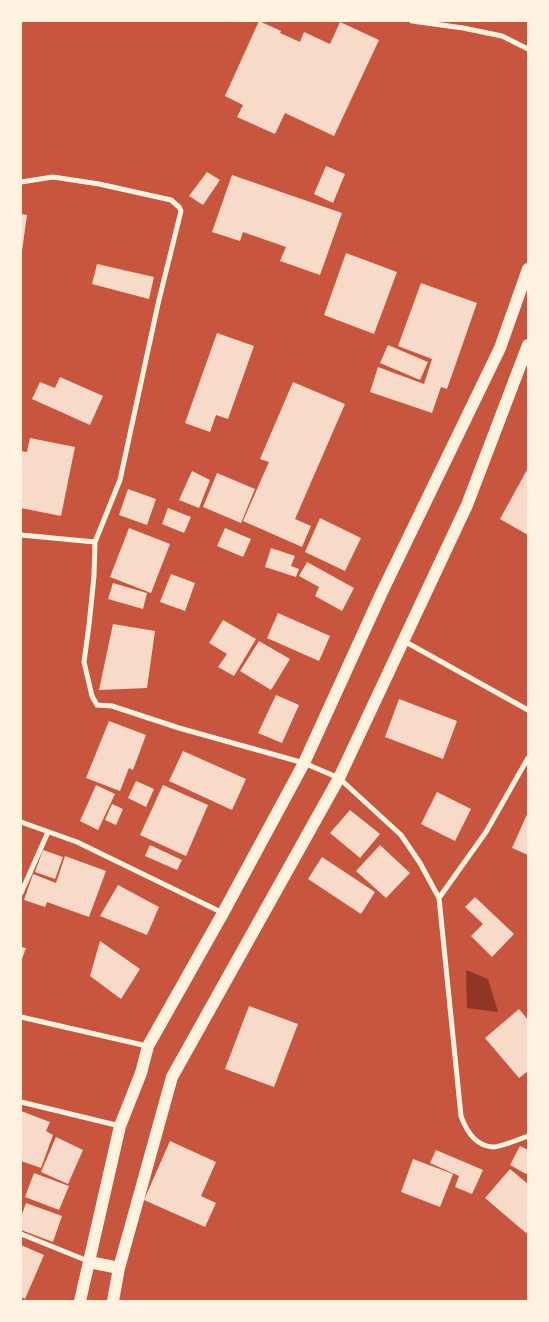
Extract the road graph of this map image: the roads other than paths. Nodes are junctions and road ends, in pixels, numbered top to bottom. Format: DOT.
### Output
graph roads {
  1 [pos="412,21"];
  2 [pos="528,49"];
  3 [pos="21,182"];
  4 [pos="528,270"];
  5 [pos="528,345"];
  6 [pos="21,535"];
  7 [pos="96,542"];
  8 [pos="403,640"];
  9 [pos="528,710"];
  10 [pos="528,758"];
  11 [pos="304,764"];
  12 [pos="339,778"];
  13 [pos="21,822"];
  14 [pos="48,832"];
  15 [pos="21,893"];
  16 [pos="439,898"];
  17 [pos="223,912"];
  18 [pos="21,1017"];
  19 [pos="148,1046"];
  20 [pos="21,1102"];
  21 [pos="120,1126"];
  22 [pos="528,1136"];
  23 [pos="21,1234"];
  24 [pos="89,1262"];
  25 [pos="120,1268"];
  26 [pos="80,1301"];
  27 [pos="113,1301"];
  1 -- 2 [label="street"];
  3 -- 7 [label="street"];
  4 -- 11 [label="main road"];
  5 -- 8 [label="main road"];
  6 -- 7 [label="street"];
  7 -- 11 [label="street"];
  8 -- 9 [label="street"];
  8 -- 12 [label="main road"];
  10 -- 16 [label="street"];
  11 -- 12 [label="street"];
  11 -- 17 [label="main road"];
  12 -- 16 [label="street"];
  12 -- 25 [label="main road"];
  13 -- 14 [label="street"];
  14 -- 15 [label="street"];
  14 -- 17 [label="street"];
  16 -- 22 [label="street"];
  17 -- 19 [label="main road"];
  18 -- 19 [label="street"];
  19 -- 21 [label="main road"];
  20 -- 21 [label="street"];
  21 -- 24 [label="main road"];
  23 -- 24 [label="street"];
  24 -- 25 [label="main road"];
  24 -- 26 [label="main road"];
  25 -- 27 [label="main road"];
}
